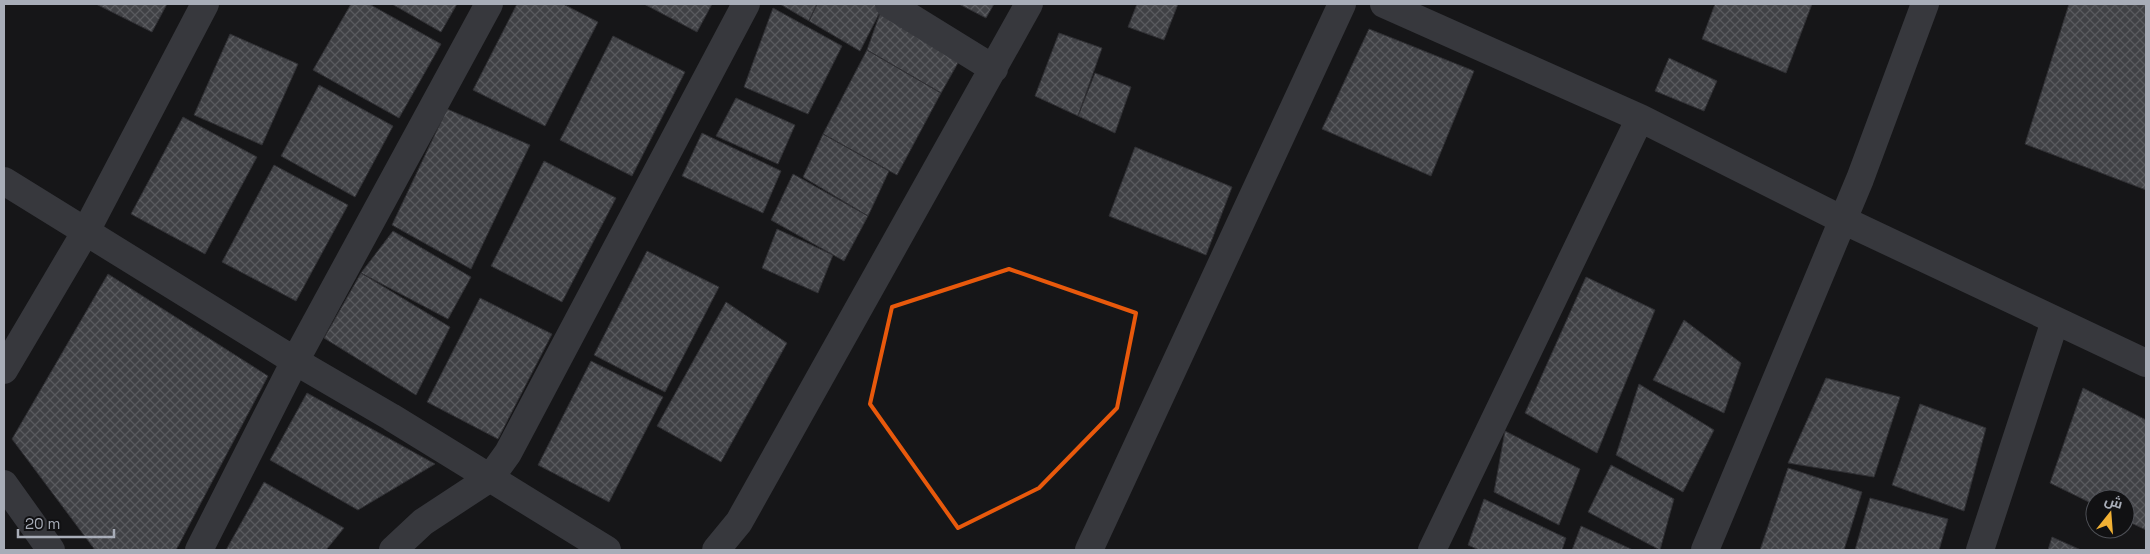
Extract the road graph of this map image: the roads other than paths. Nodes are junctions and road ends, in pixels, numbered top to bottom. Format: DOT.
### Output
graph roads {
  1 [pos="205,4"];
  2 [pos="489,4"];
  3 [pos="746,4"];
  4 [pos="889,4"];
  5 [pos="1029,4"];
  6 [pos="1342,4"];
  7 [pos="1384,4"];
  8 [pos="1925,4"];
  9 [pos="994,69"];
  10 [pos="1640,118"];
  11 [pos="4,181"];
  12 [pos="1843,220"];
  13 [pos="86,231"];
  14 [pos="2055,321"];
  15 [pos="295,361"];
  16 [pos="2146,363"];
  17 [pos="4,370"];
  18 [pos="490,478"];
  19 [pos="4,484"];
  20 [pos="51,550"];
  21 [pos="199,550"];
  22 [pos="393,550"];
  23 [pos="607,550"];
  24 [pos="716,550"];
  25 [pos="1089,550"];
  26 [pos="1432,550"];
  27 [pos="1705,550"];
  28 [pos="1980,550"];
  1 -- 13 [label="street"];
  2 -- 15 [label="street"];
  3 -- 18 [label="street"];
  4 -- 9 [label="street"];
  5 -- 9 [label="street"];
  6 -- 25 [label="street"];
  7 -- 10 [label="street"];
  8 -- 12 [label="street"];
  9 -- 24 [label="street"];
  10 -- 12 [label="street"];
  10 -- 26 [label="street"];
  11 -- 13 [label="street"];
  12 -- 14 [label="street"];
  12 -- 27 [label="street"];
  13 -- 15 [label="street"];
  13 -- 17 [label="street"];
  14 -- 16 [label="street"];
  14 -- 28 [label="street"];
  15 -- 18 [label="street"];
  15 -- 21 [label="street"];
  18 -- 22 [label="street"];
  18 -- 23 [label="street"];
  19 -- 20 [label="street"];
}
